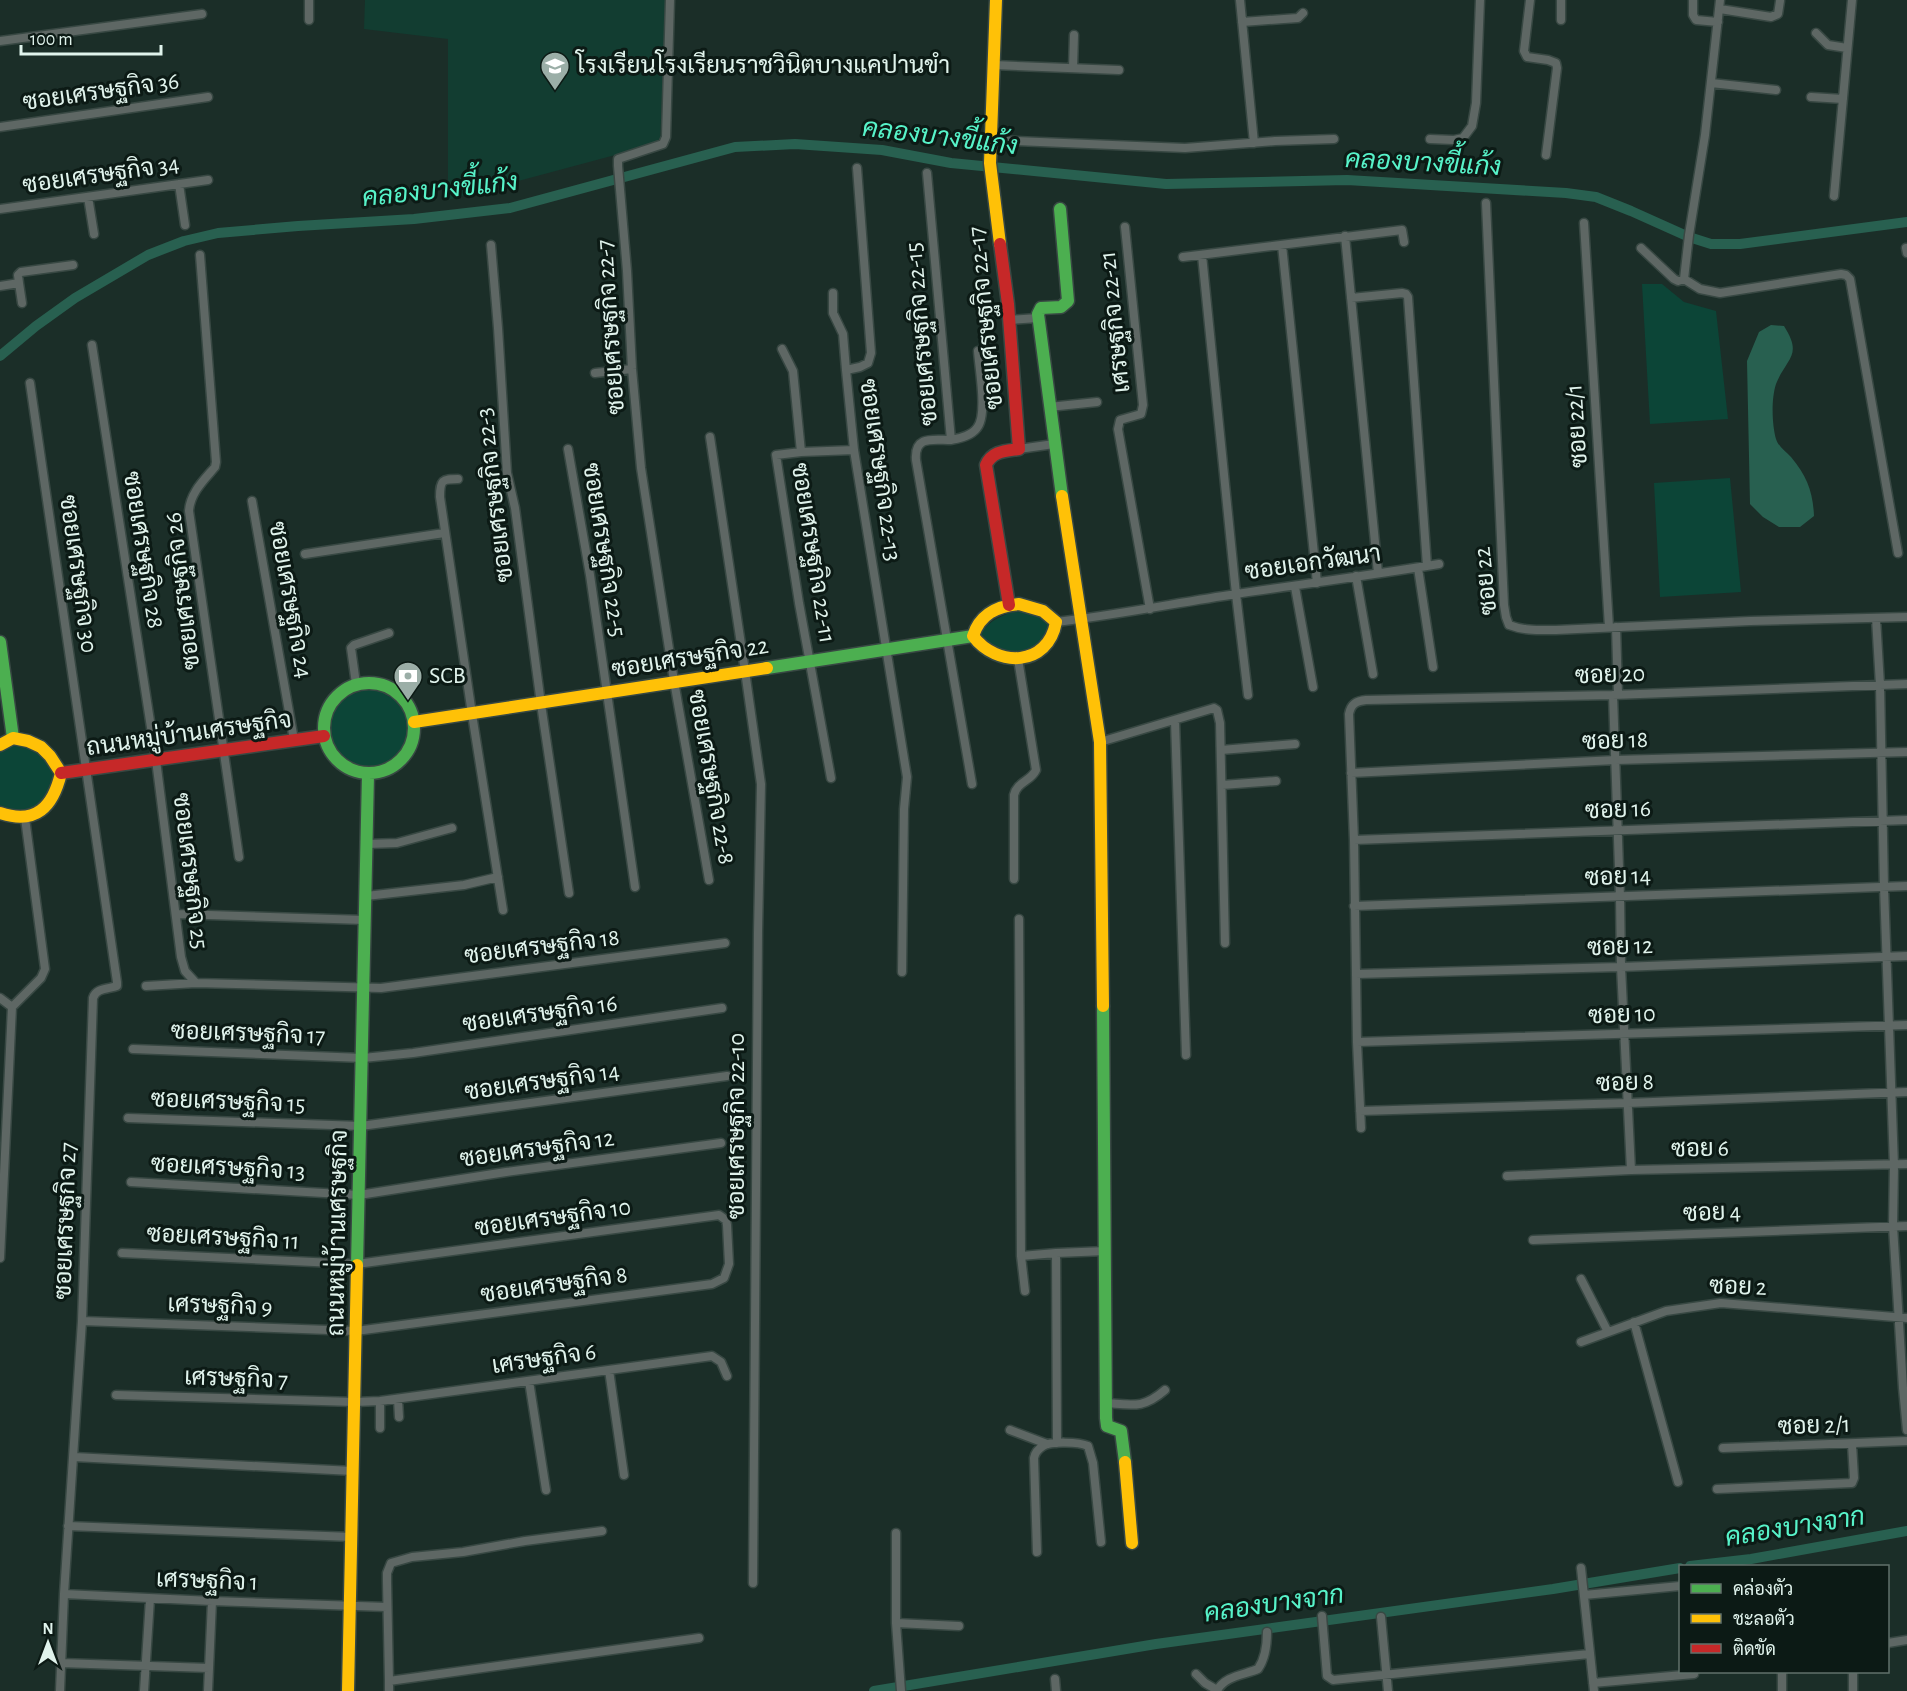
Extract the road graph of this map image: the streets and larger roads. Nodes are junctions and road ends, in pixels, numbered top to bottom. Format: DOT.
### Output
graph roads {
  1 [pos="309,0"];
  2 [pos="670,0"];
  3 [pos="996,0"];
  4 [pos="1240,0"];
  5 [pos="1480,0"];
  6 [pos="1530,0"];
  7 [pos="1562,0"];
  8 [pos="1693,0"];
  9 [pos="1852,0"];
  10 [pos="1780,1"];
  11 [pos="1720,4"];
  12 [pos="1303,13"];
  13 [pos="202,14"];
  14 [pos="309,20"];
  15 [pos="1561,20"];
  16 [pos="1242,22"];
  17 [pos="1718,22"];
  18 [pos="1816,33"];
  19 [pos="1074,35"];
  20 [pos="0,41"];
  21 [pos="1848,48"];
  22 [pos="994,65"];
  23 [pos="1073,68"];
  24 [pos="1119,70"];
  25 [pos="1711,83"];
  26 [pos="1776,90"];
  27 [pos="208,97"];
  28 [pos="1811,98"];
  29 [pos="1843,99"];
  30 [pos="0,127"];
  31 [pos="1334,139"];
  32 [pos="1430,139"];
  33 [pos="992,140"];
  34 [pos="1254,143"];
  35 [pos="1545,155"];
  36 [pos="857,168"];
  37 [pos="927,173"];
  38 [pos="208,180"];
  39 [pos="179,184"];
  40 [pos="1834,196"];
  41 [pos="88,197"];
  42 [pos="1486,203"];
  43 [pos="0,209"];
  44 [pos="1060,209"];
  45 [pos="1584,223"];
  46 [pos="184,225"];
  47 [pos="1125,227"];
  48 [pos="94,234"];
  49 [pos="1345,236"];
  50 [pos="1404,242"];
  51 [pos="491,245"];
  52 [pos="1282,245"];
  53 [pos="1641,248"];
  54 [pos="200,255"];
  55 [pos="1202,255"];
  56 [pos="1183,257"];
  57 [pos="73,265"];
  58 [pos="1684,279"];
  59 [pos="19,283"];
  60 [pos="0,286"];
  61 [pos="833,293"];
  62 [pos="1351,298"];
  63 [pos="22,303"];
  64 [pos="1038,318"];
  65 [pos="1008,320"];
  66 [pos="92,345"];
  67 [pos="782,349"];
  68 [pos="978,351"];
  69 [pos="632,369"];
  70 [pos="846,370"];
  71 [pos="595,373"];
  72 [pos="30,383"];
  73 [pos="1097,402"];
  74 [pos="1049,407"];
  75 [pos="710,437"];
  76 [pos="951,440"];
  77 [pos="1054,444"];
  78 [pos="568,449"];
  79 [pos="1019,449"];
  80 [pos="854,450"];
  81 [pos="801,452"];
  82 [pos="458,478"];
  83 [pos="252,501"];
  84 [pos="444,533"];
  85 [pos="1898,553"];
  86 [pos="305,554"];
  87 [pos="1439,564"];
  88 [pos="1422,567"];
  89 [pos="1378,573"];
  90 [pos="1356,576"];
  91 [pos="1317,583"];
  92 [pos="1295,587"];
  93 [pos="1236,594"];
  94 [pos="1009,605"];
  95 [pos="1150,609"];
  96 [pos="1907,617"];
  97 [pos="1876,618"];
  98 [pos="1080,619"];
  99 [pos="1056,622"];
  100 [pos="1612,627"];
  101 [pos="389,633"];
  102 [pos="973,636"];
  103 [pos="948,640"];
  104 [pos="0,642"];
  105 [pos="886,649"];
  106 [pos="1018,659"];
  107 [pos="811,661"];
  108 [pos="1433,667"];
  109 [pos="746,671"];
  110 [pos="1372,674"];
  111 [pos="674,681"];
  112 [pos="356,684"];
  113 [pos="1907,684"];
  114 [pos="1880,685"];
  115 [pos="1313,687"];
  116 [pos="607,693"];
  117 [pos="1615,694"];
  118 [pos="1248,695"];
  119 [pos="541,704"];
  120 [pos="471,714"];
  121 [pos="1175,721"];
  122 [pos="414,723"];
  123 [pos="324,736"];
  124 [pos="13,738"];
  125 [pos="294,740"];
  126 [pos="1100,742"];
  127 [pos="1295,744"];
  128 [pos="0,745"];
  129 [pos="224,750"];
  130 [pos="1221,750"];
  131 [pos="1907,752"];
  132 [pos="1882,753"];
  133 [pos="156,760"];
  134 [pos="1616,760"];
  135 [pos="87,770"];
  136 [pos="61,773"];
  137 [pos="1351,773"];
  138 [pos="368,775"];
  139 [pos="831,778"];
  140 [pos="1276,781"];
  141 [pos="972,783"];
  142 [pos="1222,785"];
  143 [pos="0,813"];
  144 [pos="25,818"];
  145 [pos="1907,820"];
  146 [pos="1883,821"];
  147 [pos="452,828"];
  148 [pos="1618,830"];
  149 [pos="1354,840"];
  150 [pos="367,844"];
  151 [pos="239,857"];
  152 [pos="498,877"];
  153 [pos="1014,879"];
  154 [pos="709,880"];
  155 [pos="1907,886"];
  156 [pos="635,887"];
  157 [pos="1884,887"];
  158 [pos="569,893"];
  159 [pos="366,896"];
  160 [pos="1620,897"];
  161 [pos="1354,906"];
  162 [pos="503,910"];
  163 [pos="177,914"];
  164 [pos="1019,919"];
  165 [pos="365,920"];
  166 [pos="725,943"];
  167 [pos="1225,943"];
  168 [pos="1886,956"];
  169 [pos="1907,956"];
  170 [pos="1621,967"];
  171 [pos="902,972"];
  172 [pos="1356,974"];
  173 [pos="196,983"];
  174 [pos="146,986"];
  175 [pos="363,988"];
  176 [pos="0,998"];
  177 [pos="12,1006"];
  178 [pos="722,1008"];
  179 [pos="1889,1025"];
  180 [pos="1907,1025"];
  181 [pos="1624,1034"];
  182 [pos="1357,1042"];
  183 [pos="133,1050"];
  184 [pos="1186,1055"];
  185 [pos="363,1058"];
  186 [pos="727,1076"];
  187 [pos="1891,1092"];
  188 [pos="1907,1092"];
  189 [pos="1629,1103"];
  190 [pos="1360,1111"];
  191 [pos="128,1118"];
  192 [pos="361,1126"];
  193 [pos="1361,1128"];
  194 [pos="721,1143"];
  195 [pos="1907,1164"];
  196 [pos="1893,1166"];
  197 [pos="1631,1170"];
  198 [pos="1507,1176"];
  199 [pos="131,1182"];
  200 [pos="359,1195"];
  201 [pos="1893,1226"];
  202 [pos="1907,1226"];
  203 [pos="1533,1240"];
  204 [pos="728,1246"];
  205 [pos="1106,1251"];
  206 [pos="122,1253"];
  207 [pos="1056,1253"];
  208 [pos="1021,1256"];
  209 [pos="0,1258"];
  210 [pos="357,1264"];
  211 [pos="1581,1279"];
  212 [pos="1025,1290"];
  213 [pos="1903,1318"];
  214 [pos="82,1321"];
  215 [pos="1634,1322"];
  216 [pos="356,1331"];
  217 [pos="1608,1332"];
  218 [pos="1581,1342"];
  219 [pos="609,1370"];
  220 [pos="727,1376"];
  221 [pos="529,1381"];
  222 [pos="1905,1388"];
  223 [pos="1165,1390"];
  224 [pos="116,1395"];
  225 [pos="398,1399"];
  226 [pos="380,1401"];
  227 [pos="355,1402"];
  228 [pos="1106,1403"];
  229 [pos="399,1417"];
  230 [pos="380,1428"];
  231 [pos="1010,1430"];
  232 [pos="1907,1430"];
  233 [pos="1907,1441"];
  234 [pos="1052,1444"];
  235 [pos="1852,1444"];
  236 [pos="1723,1448"];
  237 [pos="74,1457"];
  238 [pos="353,1471"];
  239 [pos="624,1475"];
  240 [pos="1678,1482"];
  241 [pos="1717,1489"];
  242 [pos="546,1490"];
  243 [pos="68,1526"];
  244 [pos="602,1531"];
  245 [pos="896,1533"];
  246 [pos="352,1537"];
  247 [pos="1101,1542"];
  248 [pos="1132,1543"];
  249 [pos="1037,1552"];
  250 [pos="1581,1568"];
  251 [pos="753,1583"];
  252 [pos="1679,1586"];
  253 [pos="64,1594"];
  254 [pos="1584,1594"];
  255 [pos="150,1599"];
  256 [pos="212,1601"];
  257 [pos="350,1605"];
  258 [pos="387,1607"];
  259 [pos="1322,1616"];
  260 [pos="1381,1617"];
  261 [pos="896,1623"];
  262 [pos="959,1626"];
  263 [pos="1267,1632"];
  264 [pos="699,1638"];
  265 [pos="1907,1640"];
  266 [pos="1889,1643"];
  267 [pos="1589,1654"];
  268 [pos="61,1663"];
  269 [pos="146,1666"];
  270 [pos="209,1668"];
  271 [pos="1782,1673"];
  272 [pos="1853,1673"];
  273 [pos="1196,1674"];
  274 [pos="1694,1674"];
  275 [pos="1385,1675"];
  276 [pos="1055,1678"];
  277 [pos="389,1686"];
  278 [pos="1593,1687"];
  279 [pos="901,1688"];
  280 [pos="1217,1690"];
  281 [pos="60,1691"];
  282 [pos="144,1691"];
  283 [pos="208,1691"];
  284 [pos="348,1691"];
  285 [pos="1056,1691"];
  286 [pos="1388,1691"];
  287 [pos="1782,1691"];
  288 [pos="1853,1691"];
  1 -- 14 [label="street"];
  2 -- 69 [label="street, ซอยเศรษฐกิจ 22-7"];
  3 -- 22 [label="street, ซอยเศรษฐกิจ 22-17"];
  4 -- 16 [label="street"];
  5 -- 32 [label="street"];
  6 -- 35 [label="street"];
  7 -- 15 [label="street"];
  8 -- 17 [label="street"];
  9 -- 21 [label="street"];
  10 -- 11 [label="street"];
  11 -- 17 [label="street"];
  12 -- 16 [label="street"];
  13 -- 20 [label="street"];
  16 -- 34 [label="street"];
  17 -- 25 [label="street"];
  18 -- 21 [label="street"];
  19 -- 23 [label="street"];
  21 -- 29 [label="street"];
  22 -- 23 [label="street"];
  22 -- 33 [label="street, ซอยเศรษฐกิจ 22-17"];
  23 -- 24 [label="street"];
  25 -- 26 [label="street"];
  25 -- 58 [label="street"];
  27 -- 30 [label="street, ซอยเศรษฐกิจ 36"];
  28 -- 29 [label="street"];
  29 -- 40 [label="street"];
  31 -- 34 [label="street"];
  33 -- 34 [label="street"];
  33 -- 65 [label="street, ซอยเศรษฐกิจ 22-17"];
  36 -- 70 [label="street, ซอยเศรษฐกิจ 22-13"];
  37 -- 76 [label="street, ซอยเศรษฐกิจ 22-15"];
  38 -- 39 [label="street, ซอยเศรษฐกิจ 34"];
  39 -- 41 [label="street, ซอยเศรษฐกิจ 34"];
  39 -- 46 [label="street"];
  41 -- 43 [label="street, ซอยเศรษฐกิจ 34"];
  41 -- 48 [label="street"];
  42 -- 100 [label="street, ซอย 22"];
  44 -- 64 [label="street"];
  45 -- 100 [label="street, ซอย 22/1"];
  47 -- 95 [label="street, เศรษฐกิจ 22-21"];
  49 -- 50 [label="street"];
  49 -- 52 [label="street"];
  49 -- 62 [label="street"];
  51 -- 119 [label="street, ซอยเศรษฐกิจ 22-3"];
  52 -- 55 [label="street"];
  52 -- 91 [label="street"];
  53 -- 58 [label="street"];
  54 -- 129 [label="street, ซอยเศรษฐกิจ 26"];
  55 -- 56 [label="street"];
  55 -- 93 [label="street"];
  57 -- 59 [label="street"];
  58 -- 85 [label="street"];
  59 -- 60 [label="street"];
  59 -- 63 [label="street"];
  61 -- 70 [label="street"];
  62 -- 88 [label="street"];
  62 -- 89 [label="street"];
  64 -- 65 [label="street"];
  64 -- 74 [label="street"];
  65 -- 79 [label="street, ซอยเศรษฐกิจ 22-17"];
  66 -- 133 [label="street, ซอยเศรษฐกิจ 28"];
  67 -- 81 [label="street"];
  68 -- 76 [label="street"];
  69 -- 71 [label="street"];
  69 -- 111 [label="street, ซอยเศรษฐกิจ 22-7"];
  70 -- 80 [label="street, ซอยเศรษฐกิจ 22-13"];
  72 -- 135 [label="street, ซอยเศรษฐกิจ 30"];
  73 -- 74 [label="street"];
  74 -- 77 [label="street"];
  75 -- 109 [label="street, ซอยเศรษฐกิจ 22-10"];
  76 -- 103 [label="street, ซอยเศรษฐกิจ 22-15"];
  77 -- 79 [label="street"];
  77 -- 98 [label="street"];
  78 -- 116 [label="street, ซอยเศรษฐกิจ 22-5"];
  79 -- 94 [label="street"];
  80 -- 81 [label="street, ซอยเศรษฐกิจ 22-11"];
  80 -- 105 [label="street, ซอยเศรษฐกิจ 22-13"];
  81 -- 107 [label="street, ซอยเศรษฐกิจ 22-11"];
  82 -- 84 [label="street"];
  83 -- 125 [label="street, ซอยเศรษฐกิจ 24"];
  84 -- 86 [label="street"];
  84 -- 120 [label="street"];
  87 -- 88 [label="street, ซอยเอกวัฒนา"];
  88 -- 89 [label="street, ซอยเอกวัฒนา"];
  88 -- 108 [label="street"];
  89 -- 90 [label="street, ซอยเอกวัฒนา"];
  90 -- 91 [label="street, ซอยเอกวัฒนา"];
  90 -- 110 [label="street"];
  91 -- 92 [label="street, ซอยเอกวัฒนา"];
  92 -- 93 [label="street, ซอยเอกวัฒนา"];
  92 -- 115 [label="street"];
  93 -- 95 [label="street, ซอยเอกวัฒนา"];
  93 -- 118 [label="street"];
  94 -- 99 [label="street"];
  94 -- 102 [label="street"];
  95 -- 98 [label="street"];
  96 -- 97 [label="street, ซอย 22"];
  97 -- 100 [label="street, ซอย 22"];
  97 -- 114 [label="street"];
  98 -- 99 [label="street"];
  98 -- 126 [label="street"];
  99 -- 106 [label="street"];
  100 -- 117 [label="street, ซอย 22/1"];
  101 -- 112 [label="street"];
  102 -- 103 [label="street, ซอยเศรษฐกิจ 22"];
  102 -- 106 [label="street"];
  103 -- 105 [label="street, ซอยเศรษฐกิจ 22"];
  103 -- 141 [label="street"];
  104 -- 124 [label="street"];
  105 -- 107 [label="street, ซอยเศรษฐกิจ 22"];
  105 -- 171 [label="street, ซอยเศรษฐกิจ 22-13"];
  106 -- 153 [label="street"];
  107 -- 109 [label="street, ซอยเศรษฐกิจ 22"];
  107 -- 139 [label="street"];
  109 -- 111 [label="street, ซอยเศรษฐกิจ 22"];
  109 -- 251 [label="street, ซอยเศรษฐกิจ 22-10"];
  111 -- 116 [label="street, ซอยเศรษฐกิจ 22"];
  111 -- 154 [label="street, ซอยเศรษฐกิจ 22-8"];
  112 -- 122 [label="street"];
  112 -- 123 [label="street, ถนนหมู่บ้านเศรษฐกิจ"];
  113 -- 114 [label="street, ซอย 20"];
  114 -- 117 [label="street, ซอย 20"];
  114 -- 132 [label="street"];
  116 -- 119 [label="street, ซอยเศรษฐกิจ 22"];
  116 -- 156 [label="street, ซอยเศรษฐกิจ 22-5"];
  117 -- 134 [label="street, ซอย 22/1"];
  117 -- 137 [label="street, ซอย 20"];
  119 -- 120 [label="street, ซอยเศรษฐกิจ 22"];
  119 -- 158 [label="street, ซอยเศรษฐกิจ 22-3"];
  120 -- 122 [label="street, ซอยเศรษฐกิจ 22"];
  120 -- 152 [label="street"];
  121 -- 126 [label="street"];
  121 -- 130 [label="street"];
  121 -- 184 [label="street"];
  122 -- 138 [label="street"];
  123 -- 125 [label="street, ถนนหมู่บ้านเศรษฐกิจ"];
  123 -- 138 [label="street, ถนนหมู่บ้านเศรษฐกิจ"];
  124 -- 128 [label="street"];
  124 -- 136 [label="street, ถนนหมู่บ้านเศรษฐกิจ"];
  125 -- 129 [label="street, ถนนหมู่บ้านเศรษฐกิจ"];
  126 -- 205 [label="street"];
  127 -- 130 [label="street"];
  129 -- 133 [label="street, ถนนหมู่บ้านเศรษฐกิจ"];
  129 -- 151 [label="street, ซอยเศรษฐกิจ 26"];
  130 -- 142 [label="street"];
  131 -- 132 [label="street, ซอย 18"];
  132 -- 134 [label="street, ซอย 18"];
  132 -- 146 [label="street"];
  133 -- 135 [label="street, ถนนหมู่บ้านเศรษฐกิจ"];
  133 -- 163 [label="street, ซอยเศรษฐกิจ 25"];
  134 -- 137 [label="street, ซอย 18"];
  134 -- 148 [label="street, ซอย 22/1"];
  135 -- 136 [label="street, ถนนหมู่บ้านเศรษฐกิจ"];
  135 -- 214 [label="street, ซอยเศรษฐกิจ 27"];
  136 -- 144 [label="street, ถนนหมู่บ้านเศรษฐกิจ"];
  137 -- 149 [label="street"];
  138 -- 150 [label="street, ถนนหมู่บ้านเศรษฐกิจ"];
  140 -- 142 [label="street"];
  142 -- 167 [label="street"];
  143 -- 144 [label="street"];
  144 -- 177 [label="street"];
  145 -- 146 [label="street, ซอย 16"];
  146 -- 148 [label="street, ซอย 16"];
  146 -- 157 [label="street"];
  147 -- 150 [label="street"];
  148 -- 149 [label="street, ซอย 16"];
  148 -- 160 [label="street, ซอย 22/1"];
  149 -- 161 [label="street"];
  150 -- 159 [label="street, ถนนหมู่บ้านเศรษฐกิจ"];
  152 -- 159 [label="street"];
  152 -- 162 [label="street"];
  155 -- 157 [label="street, ซอย 14"];
  157 -- 160 [label="street, ซอย 14"];
  157 -- 168 [label="street"];
  159 -- 165 [label="street, ถนนหมู่บ้านเศรษฐกิจ"];
  160 -- 161 [label="street, ซอย 14"];
  160 -- 170 [label="street, ซอย 22/1"];
  161 -- 172 [label="street"];
  163 -- 165 [label="street"];
  163 -- 173 [label="street, ซอยเศรษฐกิจ 25"];
  164 -- 208 [label="street"];
  165 -- 175 [label="street, ถนนหมู่บ้านเศรษฐกิจ"];
  166 -- 175 [label="street, ซอยเศรษฐกิจ 18"];
  168 -- 169 [label="street, ซอย 12"];
  168 -- 170 [label="street, ซอย 12"];
  168 -- 179 [label="street"];
  170 -- 172 [label="street, ซอย 12"];
  170 -- 181 [label="street, ซอย 22/1"];
  172 -- 182 [label="street"];
  173 -- 174 [label="street, ซอยเศรษฐกิจ 18"];
  173 -- 175 [label="street, ซอยเศรษฐกิจ 18"];
  175 -- 185 [label="street, ถนนหมู่บ้านเศรษฐกิจ"];
  176 -- 177 [label="street"];
  177 -- 209 [label="street"];
  178 -- 185 [label="street, ซอยเศรษฐกิจ 16"];
  179 -- 180 [label="street, ซอย 10"];
  179 -- 181 [label="street, ซอย 10"];
  179 -- 187 [label="street"];
  181 -- 182 [label="street, ซอย 10"];
  181 -- 189 [label="street, ซอย 22/1"];
  182 -- 190 [label="street"];
  183 -- 185 [label="street, ซอยเศรษฐกิจ 17"];
  185 -- 192 [label="street, ถนนหมู่บ้านเศรษฐกิจ"];
  186 -- 192 [label="street, ซอยเศรษฐกิจ 14"];
  187 -- 188 [label="street, ซอย 8"];
  187 -- 189 [label="street, ซอย 8"];
  187 -- 196 [label="street"];
  189 -- 190 [label="street, ซอย 8"];
  189 -- 197 [label="street, ซอย 22/1"];
  190 -- 193 [label="street"];
  191 -- 192 [label="street, ซอยเศรษฐกิจ 15"];
  192 -- 200 [label="street, ถนนหมู่บ้านเศรษฐกิจ"];
  194 -- 200 [label="street, ซอยเศรษฐกิจ 12"];
  195 -- 196 [label="street, ซอย 6"];
  196 -- 197 [label="street, ซอย 6"];
  196 -- 201 [label="street"];
  197 -- 198 [label="street, ซอย 6"];
  199 -- 200 [label="street, ซอยเศรษฐกิจ 13"];
  200 -- 210 [label="street, ถนนหมู่บ้านเศรษฐกิจ"];
  201 -- 202 [label="street, ซอย 4"];
  201 -- 203 [label="street, ซอย 4"];
  201 -- 213 [label="street"];
  204 -- 210 [label="street, ซอยเศรษฐกิจ 10"];
  204 -- 216 [label="street, ซอยเศรษฐกิจ 8"];
  205 -- 207 [label="street"];
  205 -- 228 [label="street"];
  206 -- 210 [label="street, ซอยเศรษฐกิจ 11"];
  207 -- 208 [label="street"];
  207 -- 234 [label="street"];
  208 -- 212 [label="street"];
  210 -- 216 [label="street, ถนนหมู่บ้านเศรษฐกิจ"];
  211 -- 217 [label="street"];
  213 -- 215 [label="street, ซอย 2"];
  213 -- 222 [label="street"];
  214 -- 216 [label="street, เศรษฐกิจ 9"];
  214 -- 237 [label="street, ซอยเศรษฐกิจ 27"];
  215 -- 217 [label="street, ซอย 2"];
  215 -- 240 [label="street"];
  216 -- 227 [label="street, ถนนหมู่บ้านเศรษฐกิจ"];
  217 -- 218 [label="street, ซอย 2"];
  219 -- 220 [label="street, เศรษฐกิจ 6"];
  219 -- 221 [label="street, เศรษฐกิจ 6"];
  219 -- 239 [label="street"];
  221 -- 225 [label="street, เศรษฐกิจ 6"];
  221 -- 242 [label="street"];
  222 -- 232 [label="street"];
  223 -- 228 [label="street"];
  224 -- 227 [label="street, เศรษฐกิจ 7"];
  225 -- 226 [label="street, เศรษฐกิจ 6"];
  225 -- 229 [label="street"];
  226 -- 227 [label="street, เศรษฐกิจ 6"];
  226 -- 230 [label="street"];
  227 -- 238 [label="street, ถนนหมู่บ้านเศรษฐกิจ"];
  228 -- 248 [label="street"];
  231 -- 234 [label="street"];
  233 -- 235 [label="street, ซอย 2/1"];
  234 -- 247 [label="street"];
  234 -- 249 [label="street"];
  235 -- 236 [label="street, ซอย 2/1"];
  235 -- 241 [label="street"];
  237 -- 238 [label="street"];
  237 -- 243 [label="street, ซอยเศรษฐกิจ 27"];
  238 -- 246 [label="street, ถนนหมู่บ้านเศรษฐกิจ"];
  243 -- 246 [label="street"];
  243 -- 253 [label="street, ซอยเศรษฐกิจ 27"];
  244 -- 258 [label="street"];
  245 -- 261 [label="street"];
  246 -- 257 [label="street, ถนนหมู่บ้านเศรษฐกิจ"];
  250 -- 254 [label="street"];
  252 -- 254 [label="street"];
  253 -- 255 [label="street, เศรษฐกิจ 1"];
  253 -- 268 [label="street, ซอยเศรษฐกิจ 27"];
  254 -- 267 [label="street"];
  255 -- 256 [label="street, เศรษฐกิจ 1"];
  255 -- 269 [label="street"];
  256 -- 257 [label="street, เศรษฐกิจ 1"];
  256 -- 270 [label="street"];
  257 -- 258 [label="street, เศรษฐกิจ 1"];
  257 -- 284 [label="street, ถนนหมู่บ้านเศรษฐกิจ"];
  258 -- 277 [label="street"];
  259 -- 275 [label="street"];
  260 -- 275 [label="street"];
  261 -- 262 [label="street"];
  261 -- 279 [label="street"];
  263 -- 280 [label="street"];
  264 -- 277 [label="street"];
  265 -- 266 [label="street"];
  267 -- 275 [label="street"];
  267 -- 278 [label="street"];
  268 -- 269 [label="street"];
  268 -- 281 [label="street, ซอยเศรษฐกิจ 27"];
  269 -- 270 [label="street"];
  269 -- 282 [label="street"];
  270 -- 283 [label="street"];
  271 -- 287 [label="street"];
  272 -- 288 [label="street"];
  273 -- 280 [label="street"];
  274 -- 278 [label="street"];
  275 -- 286 [label="street"];
  276 -- 285 [label="street"];
}
